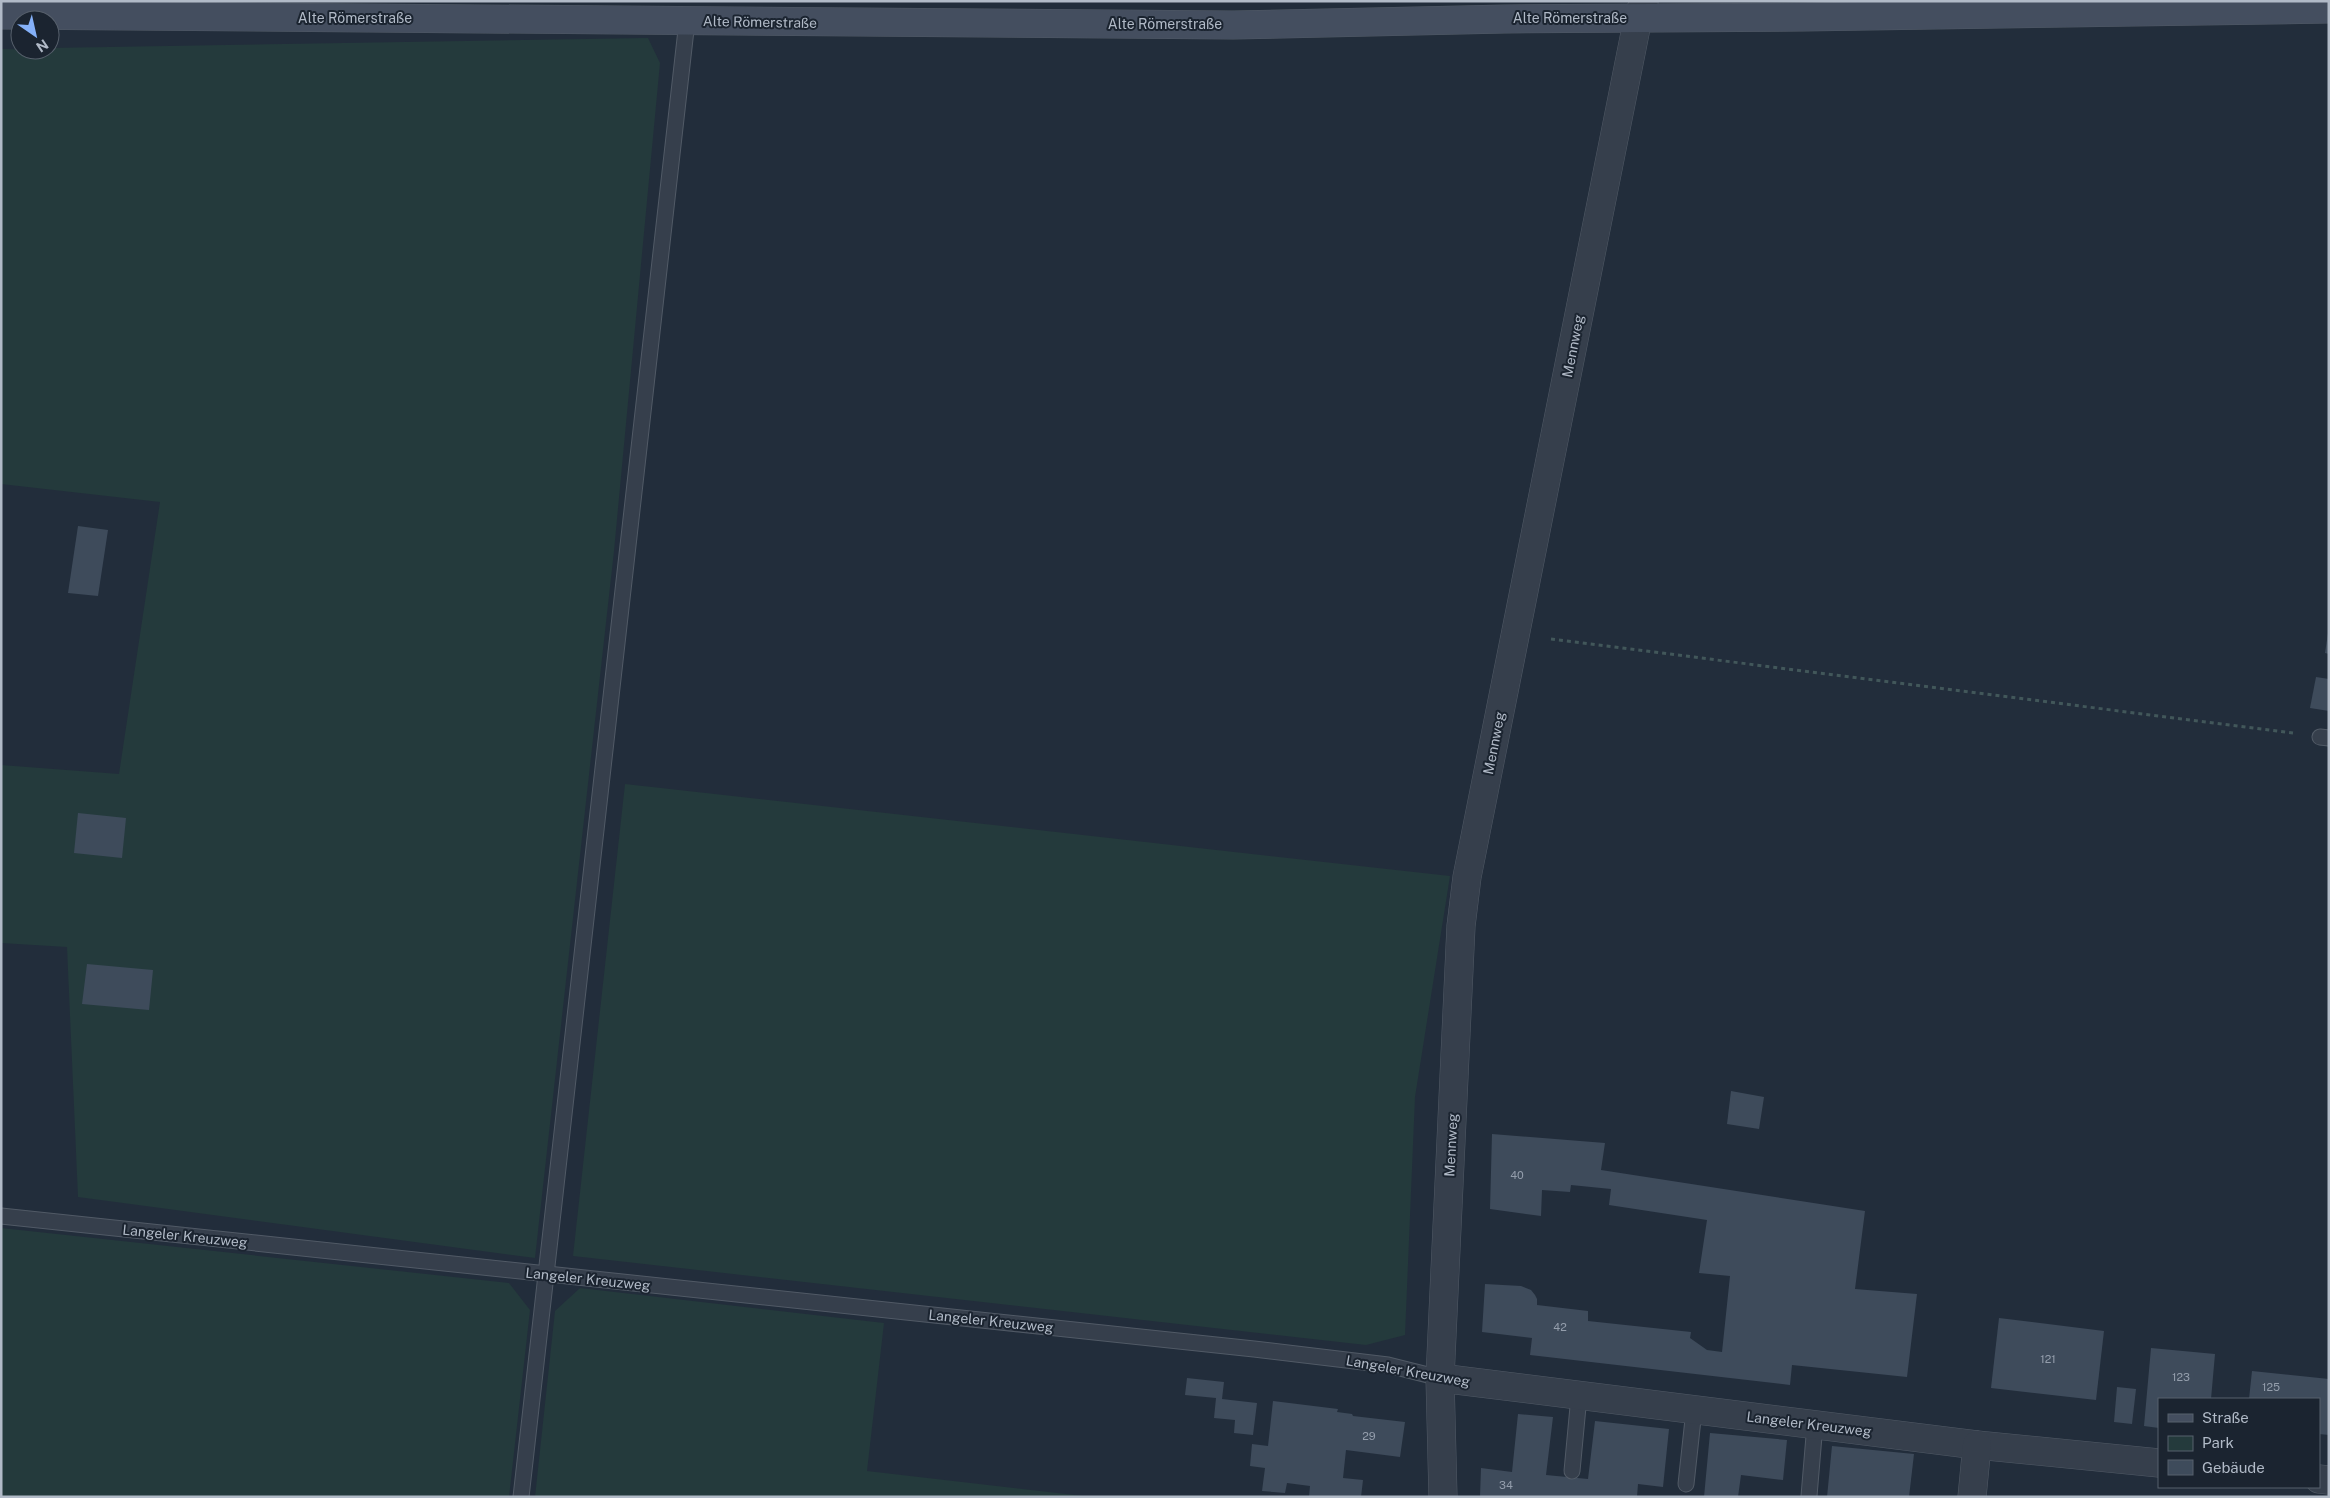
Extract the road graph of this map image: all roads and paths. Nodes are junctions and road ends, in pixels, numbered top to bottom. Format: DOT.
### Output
graph roads {
  1 [pos="2329,9"];
  2 [pos="1641,10"];
  3 [pos="1,15"];
  4 [pos="687,21"];
  5 [pos="1515,634"];
  6 [pos="2325,738"];
  7 [pos="1,1216"];
  8 [pos="547,1275"];
  9 [pos="1440,1378"];
  10 [pos="1580,1396"];
  11 [pos="1694,1410"];
  12 [pos="1815,1424"];
  13 [pos="1978,1446"];
  14 [pos="2158,1463"];
  15 [pos="1572,1471"];
  16 [pos="1686,1484"];
  17 [pos="1809,1496"];
  18 [pos="521,1497"];
  19 [pos="1443,1497"];
  20 [pos="1972,1497"];
  1 -- 2 [label="street, Alte Römerstraße"];
  2 -- 4 [label="street, Alte Römerstraße"];
  2 -- 5 [label="street, Mennweg"];
  3 -- 4 [label="street, Alte Römerstraße"];
  4 -- 8 [label="lane"];
  5 -- 6 [label="path"];
  5 -- 9 [label="street, Mennweg"];
  7 -- 8 [label="lane, Langeler Kreuzweg"];
  8 -- 9 [label="lane, Langeler Kreuzweg"];
  8 -- 18 [label="lane"];
  9 -- 10 [label="street, Langeler Kreuzweg"];
  9 -- 19 [label="street, Mennweg"];
  10 -- 11 [label="street, Langeler Kreuzweg"];
  10 -- 15 [label="lane"];
  11 -- 12 [label="street, Langeler Kreuzweg"];
  11 -- 16 [label="lane"];
  12 -- 13 [label="street, Langeler Kreuzweg"];
  12 -- 17 [label="lane"];
  13 -- 14 [label="street, Langeler Kreuzweg"];
  13 -- 20 [label="street"];
}
